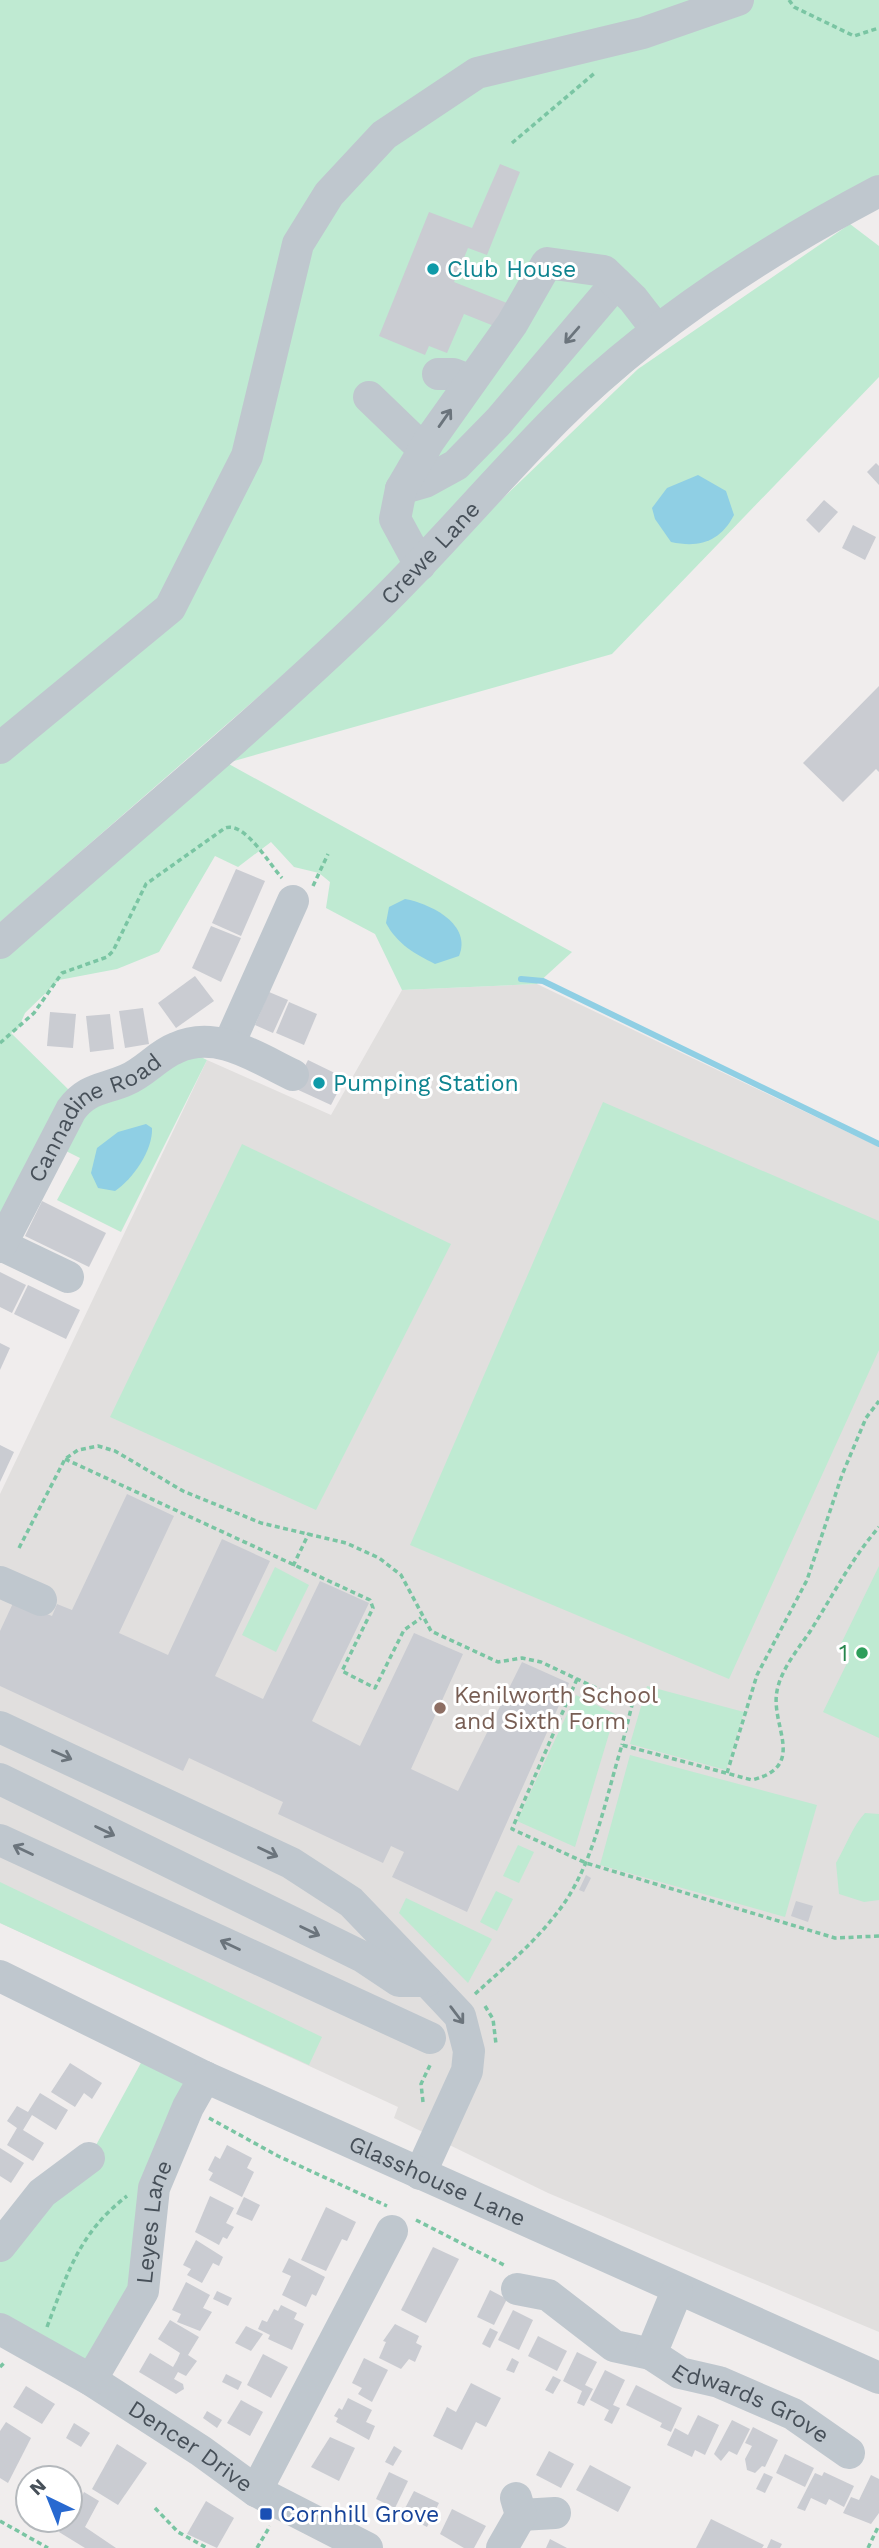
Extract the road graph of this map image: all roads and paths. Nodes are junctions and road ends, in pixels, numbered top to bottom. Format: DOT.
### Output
graph roads {
  1 [pos="665,0"];
  2 [pos="738,0"];
  3 [pos="789,0"];
  4 [pos="879,28"];
  5 [pos="643,33"];
  6 [pos="603,67"];
  7 [pos="512,143"];
  8 [pos="879,191"];
  9 [pos="616,283"];
  10 [pos="657,330"];
  11 [pos="438,374"];
  12 [pos="471,381"];
  13 [pos="369,397"];
  14 [pos="424,450"];
  15 [pos="401,489"];
  16 [pos="420,565"];
  17 [pos="0,748"];
  18 [pos="263,855"];
  19 [pos="293,901"];
  20 [pos="0,943"];
  21 [pos="0,1042"];
  22 [pos="229,1044"];
  23 [pos="293,1075"];
  24 [pos="3,1235"];
  25 [pos="68,1277"];
  26 [pos="879,1401"];
  27 [pos="65,1459"];
  28 [pos="879,1527"];
  29 [pos="309,1534"];
  30 [pos="19,1548"];
  31 [pos="293,1566"];
  32 [pos="0,1582"];
  33 [pos="41,1600"];
  34 [pos="421,1618"];
  35 [pos="577,1679"];
  36 [pos="0,1727"];
  37 [pos="622,1745"];
  38 [pos="727,1773"];
  39 [pos="0,1779"];
  40 [pos="506,1826"];
  41 [pos="512,1829"];
  42 [pos="0,1840"];
  43 [pos="586,1863"];
  44 [pos="879,1936"];
  45 [pos="376,1968"];
  46 [pos="0,1976"];
  47 [pos="427,1981"];
  48 [pos="474,1994"];
  49 [pos="358,2004"];
  50 [pos="430,2038"];
  51 [pos="205,2077"];
  52 [pos="188,2107"];
  53 [pos="89,2158"];
  54 [pos="420,2174"];
  55 [pos="136,2189"];
  56 [pos="397,2222"];
  57 [pos="0,2246"];
  58 [pos="517,2289"];
  59 [pos="677,2291"];
  60 [pos="46,2328"];
  61 [pos="2,2333"];
  62 [pos="651,2354"];
  63 [pos="879,2378"];
  64 [pos="90,2380"];
  65 [pos="849,2453"];
  66 [pos="256,2491"];
  67 [pos="155,2508"];
  68 [pos="555,2513"];
  69 [pos="0,2521"];
  70 [pos="879,2525"];
  71 [pos="48,2548"];
  72 [pos="207,2548"];
  73 [pos="367,2548"];
  74 [pos="502,2548"];
  75 [pos="868,2548"];
  1 -- 5 [label="street"];
  2 -- 5 [label="street"];
  3 -- 4 [label="path"];
  5 -- 17 [label="street"];
  6 -- 7 [label="path"];
  8 -- 10 [label="street, Crewe Lane"];
  9 -- 10 [label="street"];
  9 -- 12 [label="street"];
  9 -- 15 [label="street, one-way"];
  10 -- 16 [label="street, Crewe Lane"];
  11 -- 12 [label="street"];
  14 -- 12 [label="street, one-way"];
  13 -- 14 [label="street"];
  14 -- 15 [label="street"];
  15 -- 16 [label="street"];
  16 -- 20 [label="street, Crewe Lane"];
  18 -- 21 [label="path"];
  19 -- 22 [label="street"];
  22 -- 23 [label="street, Cannadine Road"];
  22 -- 24 [label="street, Cannadine Road"];
  24 -- 25 [label="street"];
  26 -- 38 [label="path"];
  27 -- 29 [label="path"];
  27 -- 30 [label="path"];
  27 -- 31 [label="path"];
  28 -- 38 [label="path"];
  29 -- 31 [label="path"];
  29 -- 34 [label="path"];
  31 -- 34 [label="path"];
  32 -- 33 [label="street"];
  34 -- 35 [label="path"];
  35 -- 37 [label="path"];
  35 -- 41 [label="path"];
  36 -- 47 [label="street, one-way"];
  37 -- 38 [label="path"];
  37 -- 43 [label="path"];
  39 -- 45 [label="street, one-way"];
  40 -- 41 [label="path"];
  41 -- 43 [label="path"];
  49 -- 42 [label="street, one-way"];
  43 -- 44 [label="path"];
  43 -- 48 [label="path"];
  45 -- 47 [label="street"];
  45 -- 49 [label="street"];
  46 -- 51 [label="street, Glasshouse Lane"];
  47 -- 54 [label="street, one-way"];
  49 -- 50 [label="street"];
  51 -- 52 [label="street, Leyes Lane"];
  51 -- 54 [label="street, Glasshouse Lane"];
  52 -- 56 [label="path"];
  52 -- 64 [label="street, Leyes Lane"];
  53 -- 57 [label="street"];
  54 -- 59 [label="street, Glasshouse Lane"];
  55 -- 60 [label="path"];
  56 -- 58 [label="path"];
  56 -- 66 [label="street"];
  58 -- 62 [label="street, Edwards Grove"];
  59 -- 62 [label="street, Edwards Grove"];
  59 -- 63 [label="street, Glasshouse Lane"];
  61 -- 64 [label="street"];
  62 -- 65 [label="street, Edwards Grove"];
  64 -- 66 [label="street, Dencer Drive"];
  66 -- 73 [label="street, Dencer Drive"];
  67 -- 72 [label="path"];
  68 -- 74 [label="street"];
  69 -- 71 [label="path"];
  70 -- 75 [label="path"];
}
